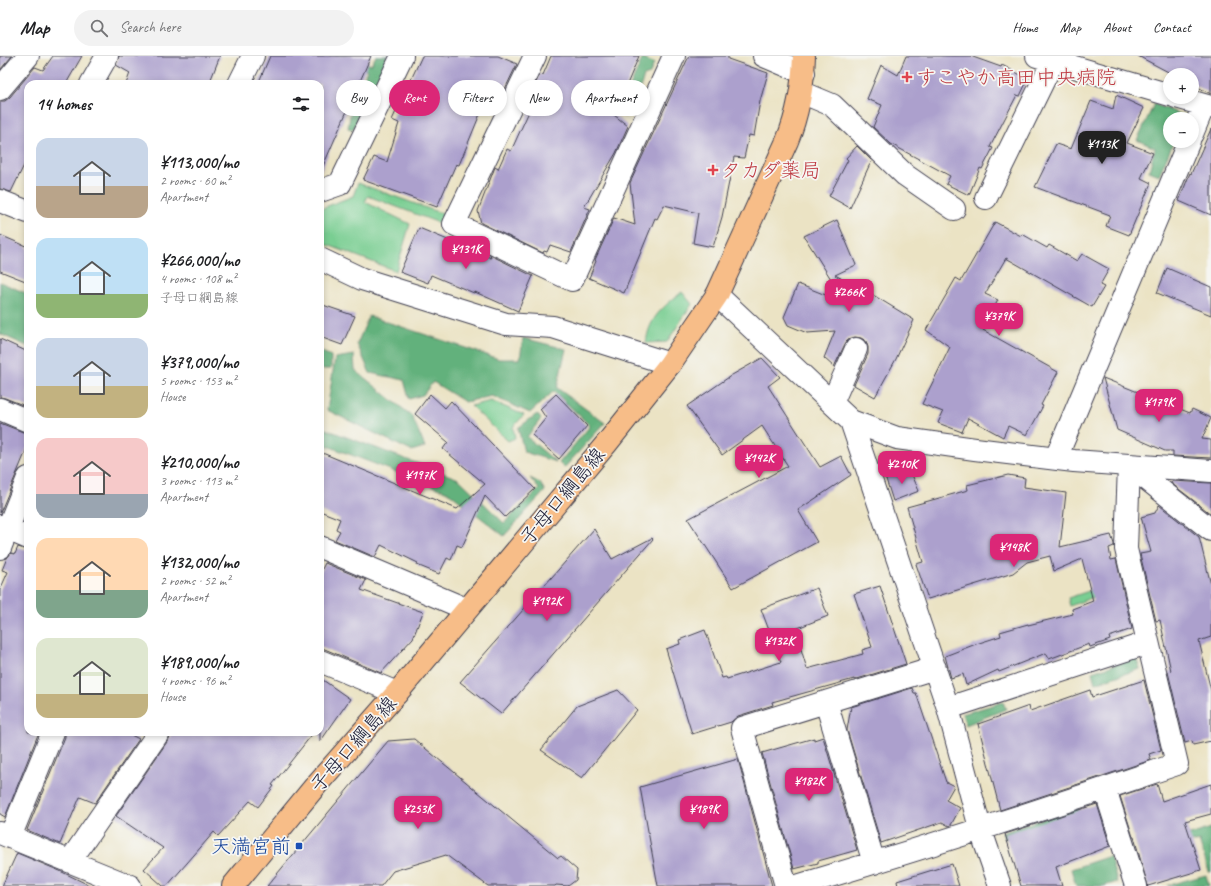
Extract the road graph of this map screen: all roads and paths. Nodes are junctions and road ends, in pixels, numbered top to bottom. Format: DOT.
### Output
graph roads {
  1 [pos="28,56"];
  2 [pos="107,56"];
  3 [pos="253,56"];
  4 [pos="402,56"];
  5 [pos="535,56"];
  6 [pos="674,56"];
  7 [pos="764,56"];
  8 [pos="1045,58"];
  9 [pos="1079,62"];
  10 [pos="803,74"];
  11 [pos="93,80"];
  12 [pos="241,80"];
  13 [pos="0,89"];
  14 [pos="1163,92"];
  15 [pos="1208,106"];
  16 [pos="1199,122"];
  17 [pos="1186,148"];
  18 [pos="324,190"];
  19 [pos="986,198"];
  20 [pos="0,201"];
  21 [pos="24,210"];
  22 [pos="954,210"];
  23 [pos="324,261"];
  24 [pos="717,295"];
  25 [pos="856,350"];
  26 [pos="670,364"];
  27 [pos="832,403"];
  28 [pos="0,409"];
  29 [pos="24,419"];
  30 [pos="851,421"];
  31 [pos="1056,458"];
  32 [pos="1129,465"];
  33 [pos="1211,471"];
  34 [pos="24,487"];
  35 [pos="1211,530"];
  36 [pos="3,534"];
  37 [pos="24,537"];
  38 [pos="324,549"];
  39 [pos="466,609"];
  40 [pos="1147,644"];
  41 [pos="324,663"];
  42 [pos="935,668"];
  43 [pos="397,693"];
  44 [pos="826,702"];
  45 [pos="948,708"];
  46 [pos="51,736"];
  47 [pos="156,736"];
  48 [pos="1105,789"];
  49 [pos="980,828"];
  50 [pos="5,835"];
  51 [pos="70,861"];
  52 [pos="874,863"];
  53 [pos="130,886"];
  54 [pos="233,886"];
  55 [pos="786,886"];
  56 [pos="797,886"];
  57 [pos="1000,886"];
  58 [pos="1136,886"];
  1 -- 13 [label="street"];
  2 -- 11 [label="street"];
  3 -- 12 [label="street"];
  4 -- 18 [label="street"];
  5 -- 6 [label="street"];
  7 -- 10 [label="street"];
  8 -- 9 [label="street"];
  8 -- 19 [label="street"];
  9 -- 14 [label="street"];
  10 -- 22 [label="street"];
  10 -- 24 [label="main road, 子母口綱島線"];
  15 -- 16 [label="street"];
  17 -- 31 [label="street"];
  20 -- 21 [label="street"];
  23 -- 26 [label="street"];
  24 -- 26 [label="main road, 子母口綱島線"];
  24 -- 27 [label="street"];
  25 -- 27 [label="street"];
  26 -- 39 [label="main road, 子母口綱島線"];
  27 -- 30 [label="street"];
  28 -- 29 [label="street"];
  30 -- 31 [label="street"];
  30 -- 42 [label="street"];
  31 -- 32 [label="street"];
  32 -- 33 [label="street"];
  32 -- 35 [label="street"];
  32 -- 40 [label="street"];
  34 -- 36 [label="street"];
  36 -- 37 [label="street"];
  38 -- 39 [label="street"];
  39 -- 43 [label="main road, 子母口綱島線"];
  40 -- 45 [label="street"];
  40 -- 48 [label="street"];
  41 -- 43 [label="street"];
  42 -- 44 [label="street"];
  42 -- 45 [label="street"];
  43 -- 54 [label="main road, 子母口綱島線"];
  44 -- 52 [label="street"];
  44 -- 55 [label="street"];
  45 -- 49 [label="street"];
  46 -- 50 [label="street"];
  47 -- 51 [label="street"];
  48 -- 49 [label="street"];
  48 -- 58 [label="street"];
  49 -- 52 [label="street"];
  49 -- 57 [label="street"];
  50 -- 51 [label="street"];
  51 -- 53 [label="street"];
  52 -- 56 [label="street"];
}
